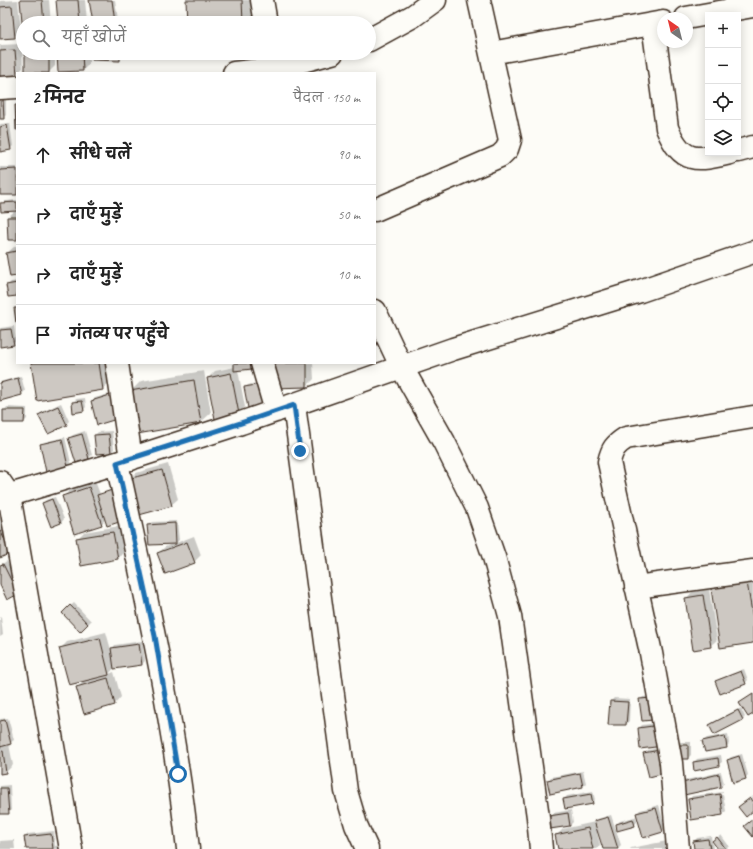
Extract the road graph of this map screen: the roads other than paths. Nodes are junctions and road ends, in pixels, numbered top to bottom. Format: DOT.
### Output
graph roads {
  1 [pos="262,0"];
  2 [pos="435,0"];
  3 [pos="479,0"];
  4 [pos="753,6"];
  5 [pos="265,16"];
  6 [pos="693,17"];
  7 [pos="657,23"];
  8 [pos="376,36"];
  9 [pos="660,48"];
  10 [pos="491,53"];
  11 [pos="300,60"];
  12 [pos="277,65"];
  13 [pos="239,72"];
  14 [pos="16,87"];
  15 [pos="0,88"];
  16 [pos="753,147"];
  17 [pos="741,150"];
  18 [pos="717,156"];
  19 [pos="376,210"];
  20 [pos="753,252"];
  21 [pos="376,313"];
  22 [pos="117,364"];
  23 [pos="263,364"];
  24 [pos="402,368"];
  25 [pos="285,408"];
  26 [pos="753,417"];
  27 [pos="124,461"];
  28 [pos="3,492"];
  29 [pos="753,571"];
  30 [pos="636,587"];
  31 [pos="70,849"];
  32 [pos="188,849"];
  33 [pos="367,849"];
  34 [pos="541,849"];
  35 [pos="678,849"];
  1 -- 5 [label="street"];
  2 -- 8 [label="street"];
  3 -- 10 [label="street"];
  4 -- 6 [label="street"];
  7 -- 10 [label="street"];
  9 -- 18 [label="street"];
  10 -- 19 [label="street"];
  11 -- 12 [label="street"];
  12 -- 13 [label="street"];
  14 -- 15 [label="street"];
  16 -- 17 [label="street"];
  20 -- 24 [label="street"];
  21 -- 24 [label="street"];
  22 -- 27 [label="street"];
  23 -- 25 [label="street"];
  24 -- 25 [label="street"];
  24 -- 34 [label="street"];
  25 -- 27 [label="street"];
  25 -- 33 [label="street"];
  26 -- 30 [label="street"];
  27 -- 28 [label="street"];
  27 -- 32 [label="street"];
  28 -- 31 [label="street"];
  29 -- 30 [label="street"];
  30 -- 35 [label="street"];
}
